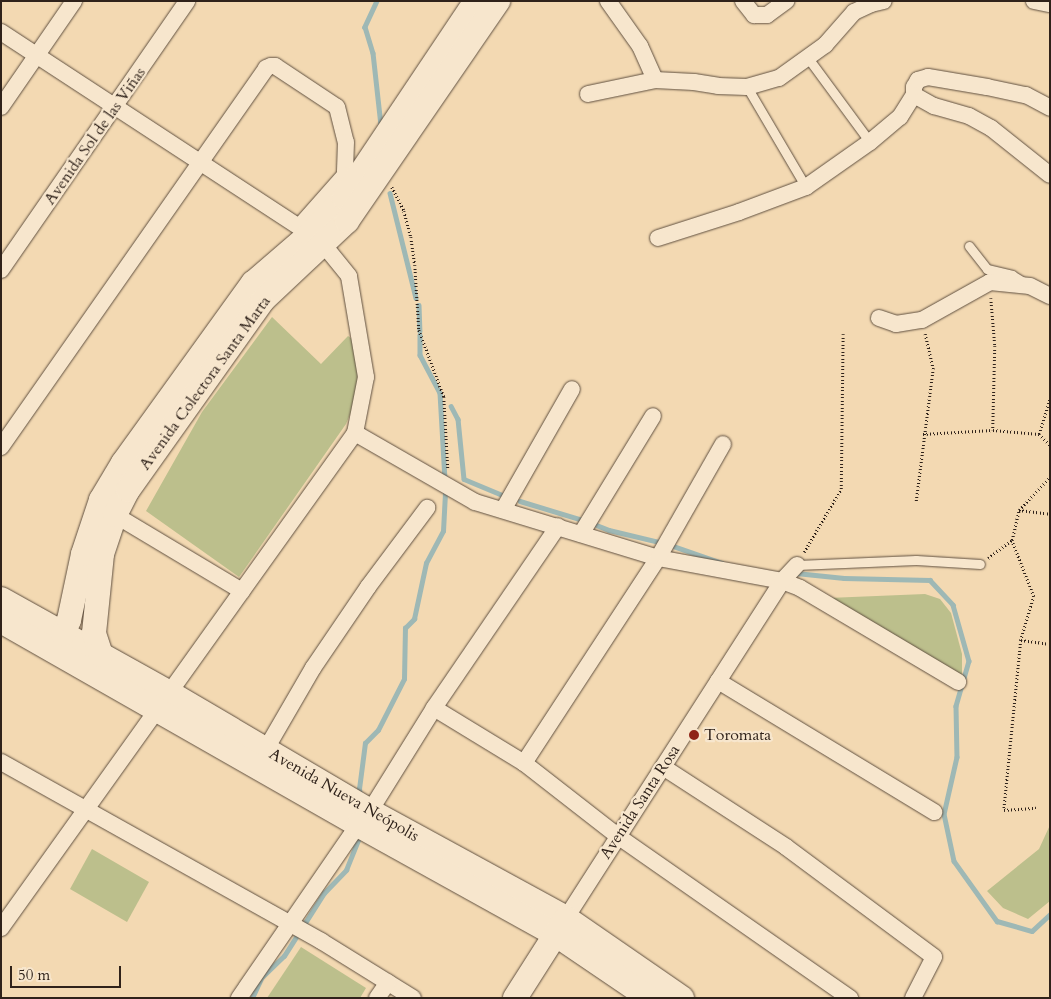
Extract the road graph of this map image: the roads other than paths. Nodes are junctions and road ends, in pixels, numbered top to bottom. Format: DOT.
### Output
graph roads {
  1 [pos="74,1"];
  2 [pos="187,1"];
  3 [pos="476,1"];
  4 [pos="498,1"];
  5 [pos="608,1"];
  6 [pos="743,1"];
  7 [pos="786,1"];
  8 [pos="884,1"];
  9 [pos="1034,1"];
  10 [pos="1050,4"];
  11 [pos="1,32"];
  12 [pos="37,56"];
  13 [pos="808,58"];
  14 [pos="655,80"];
  15 [pos="747,87"];
  16 [pos="588,94"];
  17 [pos="914,95"];
  18 [pos="1,107"];
  19 [pos="116,107"];
  20 [pos="1050,108"];
  21 [pos="870,142"];
  22 [pos="202,163"];
  23 [pos="1050,175"];
  24 [pos="806,187"];
  25 [pos="311,235"];
  26 [pos="658,238"];
  27 [pos="969,246"];
  28 [pos="1,270"];
  29 [pos="1030,286"];
  30 [pos="1050,296"];
  31 [pos="879,318"];
  32 [pos="572,389"];
  33 [pos="652,416"];
  34 [pos="355,433"];
  35 [pos="723,444"];
  36 [pos="1,447"];
  37 [pos="427,508"];
  38 [pos="503,510"];
  39 [pos="115,514"];
  40 [pos="558,526"];
  41 [pos="581,534"];
  42 [pos="658,558"];
  43 [pos="980,564"];
  44 [pos="797,565"];
  45 [pos="782,581"];
  46 [pos="242,591"];
  47 [pos="1,600"];
  48 [pos="1,621"];
  49 [pos="62,634"];
  50 [pos="101,655"];
  51 [pos="718,681"];
  52 [pos="958,682"];
  53 [pos="164,701"];
  54 [pos="434,708"];
  55 [pos="266,749"];
  56 [pos="1,762"];
  57 [pos="524,763"];
  58 [pos="663,767"];
  59 [pos="86,809"];
  60 [pos="934,812"];
  61 [pos="364,818"];
  62 [pos="618,837"];
  63 [pos="7,909"];
  64 [pos="291,924"];
  65 [pos="560,926"];
  66 [pos="1,928"];
  67 [pos="388,982"];
  68 [pos="239,998"];
  69 [pos="377,998"];
  70 [pos="413,998"];
  71 [pos="515,998"];
  72 [pos="649,998"];
  73 [pos="682,998"];
  74 [pos="850,998"];
  75 [pos="913,998"];
  1 -- 12 [label="street"];
  2 -- 19 [label="street, Avenida Sol de las Viñas"];
  3 -- 25 [label="street, Avenida Colectora Santa Marta"];
  4 -- 25 [label="street, Avenida Colectora Santa Marta"];
  5 -- 14 [label="street"];
  6 -- 7 [label="street"];
  8 -- 13 [label="street"];
  9 -- 10 [label="street"];
  11 -- 12 [label="street"];
  12 -- 18 [label="street"];
  12 -- 19 [label="street"];
  13 -- 15 [label="street"];
  13 -- 21 [label="lane"];
  14 -- 15 [label="street"];
  14 -- 16 [label="street"];
  15 -- 24 [label="lane"];
  17 -- 20 [label="street"];
  17 -- 21 [label="street"];
  17 -- 23 [label="street"];
  19 -- 22 [label="street"];
  19 -- 28 [label="street, Avenida Sol de las Viñas"];
  21 -- 24 [label="street"];
  22 -- 25 [label="street"];
  22 -- 25 [label="street"];
  22 -- 36 [label="street"];
  24 -- 26 [label="street"];
  25 -- 34 [label="street"];
  25 -- 39 [label="street, Avenida Colectora Santa Marta"];
  25 -- 49 [label="street, Avenida Colectora Santa Marta"];
  27 -- 29 [label="lane"];
  29 -- 30 [label="street"];
  29 -- 31 [label="street"];
  32 -- 38 [label="street"];
  33 -- 41 [label="street"];
  34 -- 38 [label="street"];
  34 -- 46 [label="street"];
  35 -- 42 [label="street"];
  37 -- 55 [label="street"];
  38 -- 40 [label="street"];
  39 -- 46 [label="street"];
  39 -- 50 [label="street, Avenida Colectora Santa Marta"];
  40 -- 41 [label="street"];
  40 -- 54 [label="street"];
  41 -- 42 [label="street"];
  42 -- 45 [label="street"];
  42 -- 57 [label="street"];
  43 -- 44 [label="lane"];
  44 -- 45 [label="street, Avenida Santa Rosa"];
  45 -- 51 [label="street, Avenida Santa Rosa"];
  45 -- 52 [label="street"];
  46 -- 53 [label="street"];
  47 -- 49 [label="street, Avenida Nueva Neópolis"];
  48 -- 53 [label="street, Avenida Nueva Neópolis"];
  49 -- 50 [label="street, Avenida Nueva Neópolis"];
  50 -- 53 [label="street, Avenida Nueva Neópolis"];
  51 -- 58 [label="street, Avenida Santa Rosa"];
  51 -- 60 [label="street"];
  53 -- 55 [label="street, Avenida Nueva Neópolis"];
  53 -- 59 [label="street"];
  53 -- 61 [label="street, Avenida Nueva Neópolis"];
  54 -- 57 [label="street"];
  54 -- 61 [label="street"];
  55 -- 61 [label="street, Avenida Nueva Neópolis"];
  56 -- 59 [label="street"];
  57 -- 62 [label="street"];
  58 -- 62 [label="street, Avenida Santa Rosa"];
  58 -- 75 [label="street"];
  59 -- 63 [label="street"];
  59 -- 64 [label="street"];
  61 -- 64 [label="street"];
  61 -- 65 [label="street, Avenida Nueva Neópolis"];
  62 -- 65 [label="street, Avenida Santa Rosa"];
  62 -- 74 [label="street"];
  63 -- 66 [label="street"];
  64 -- 67 [label="street"];
  64 -- 68 [label="street"];
  65 -- 71 [label="street, Avenida Santa Rosa"];
  65 -- 72 [label="street, Avenida Nueva Neópolis"];
  65 -- 73 [label="street, Avenida Nueva Neópolis"];
  67 -- 69 [label="street"];
  67 -- 70 [label="street"];
}
